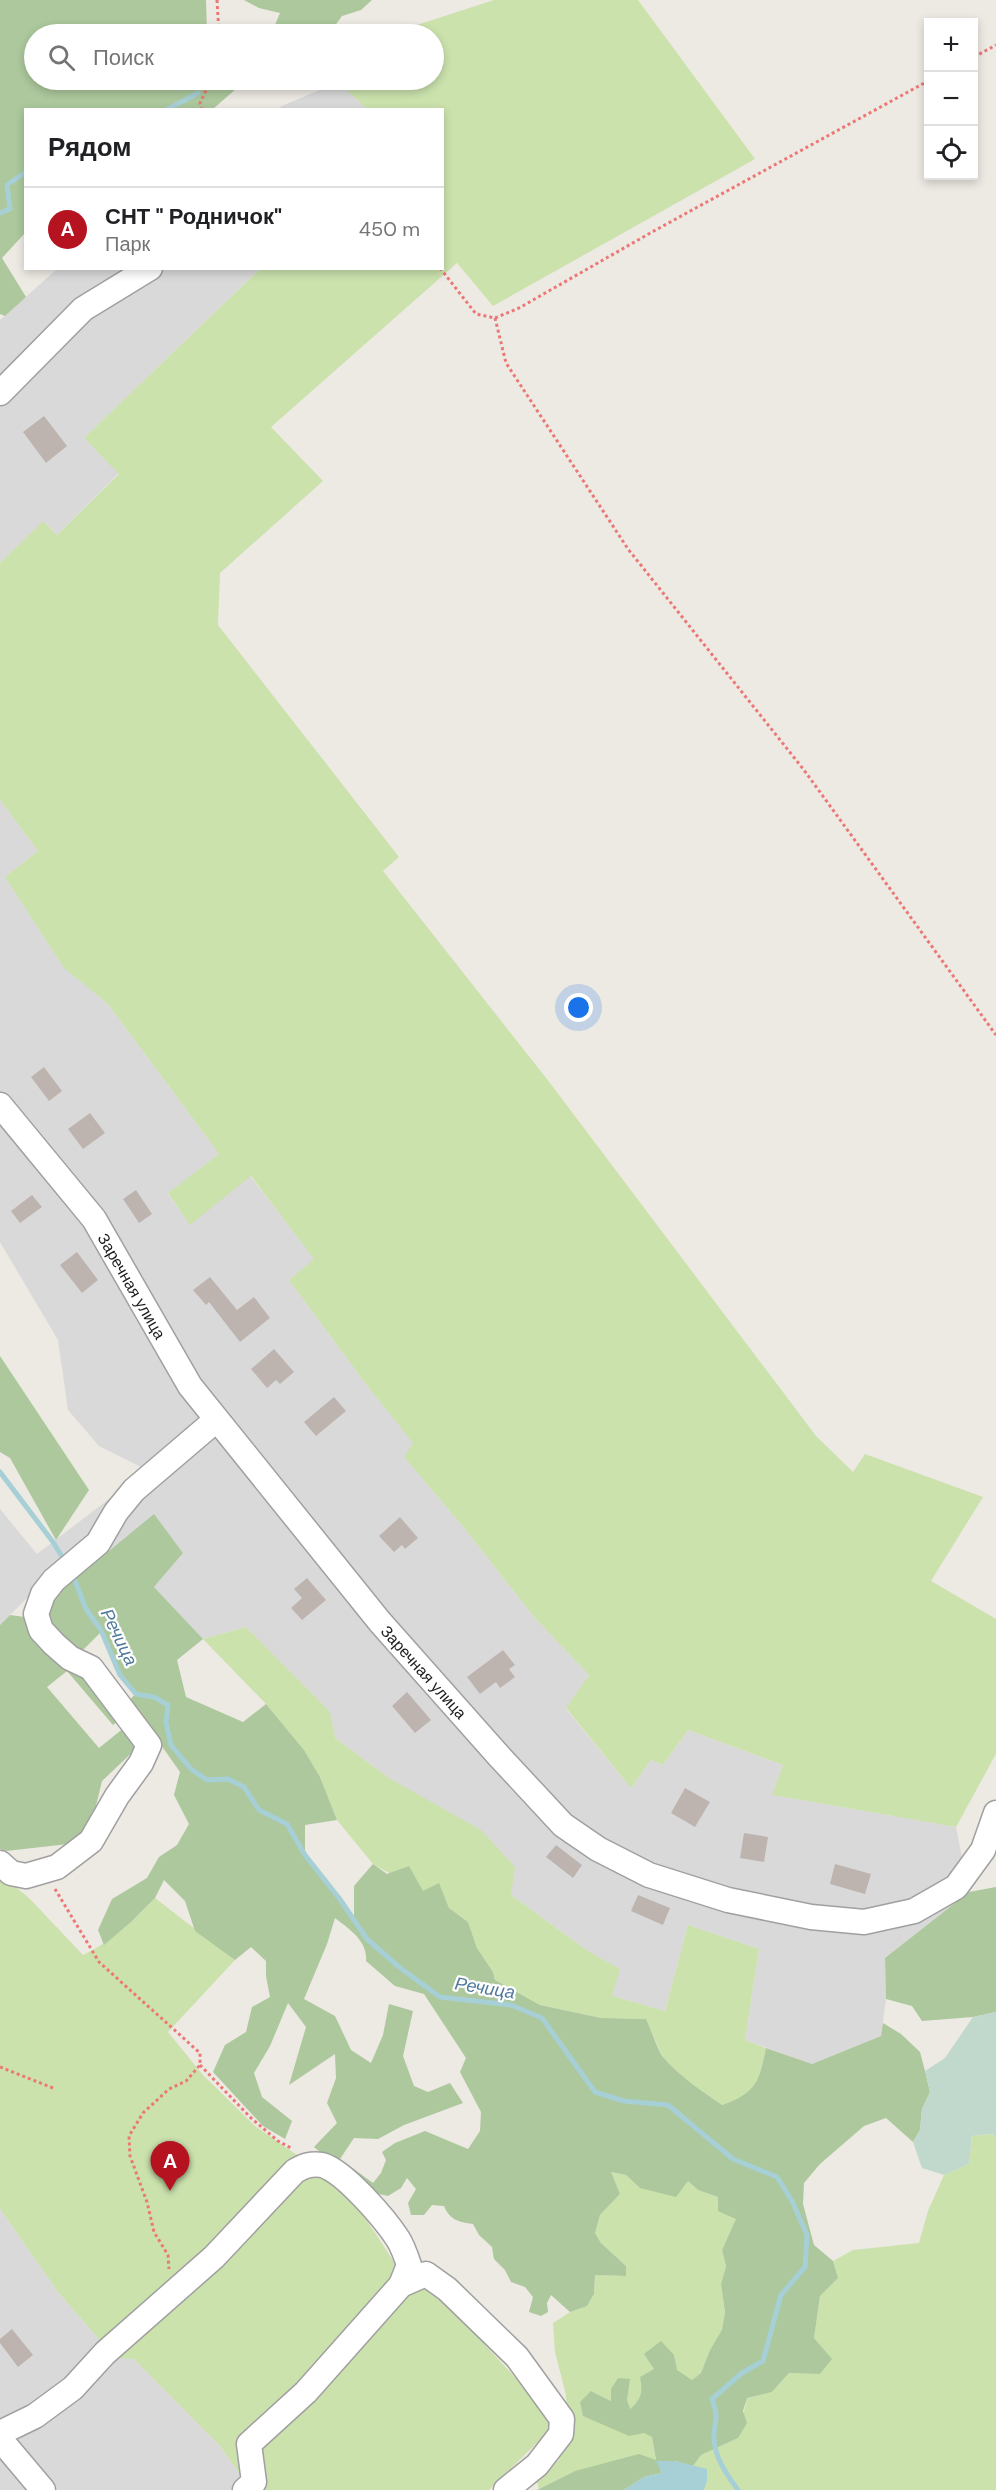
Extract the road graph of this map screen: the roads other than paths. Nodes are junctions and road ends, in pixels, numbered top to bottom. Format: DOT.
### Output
graph roads {
  1 [pos="147,270"];
  2 [pos="0,393"];
  3 [pos="0,1105"];
  4 [pos="216,1420"];
  5 [pos="996,1813"];
  6 [pos="0,1863"];
  7 [pos="401,2285"];
  8 [pos="0,2433"];
  9 [pos="0,2439"];
  10 [pos="43,2490"];
  11 [pos="245,2490"];
  12 [pos="506,2490"];
  1 -- 2 [label="street"];
  3 -- 4 [label="street, Заречная улица"];
  4 -- 5 [label="street, Заречная улица"];
  4 -- 6 [label="street"];
  7 -- 8 [label="street"];
  7 -- 11 [label="street"];
  7 -- 12 [label="street"];
  9 -- 10 [label="street"];
}
